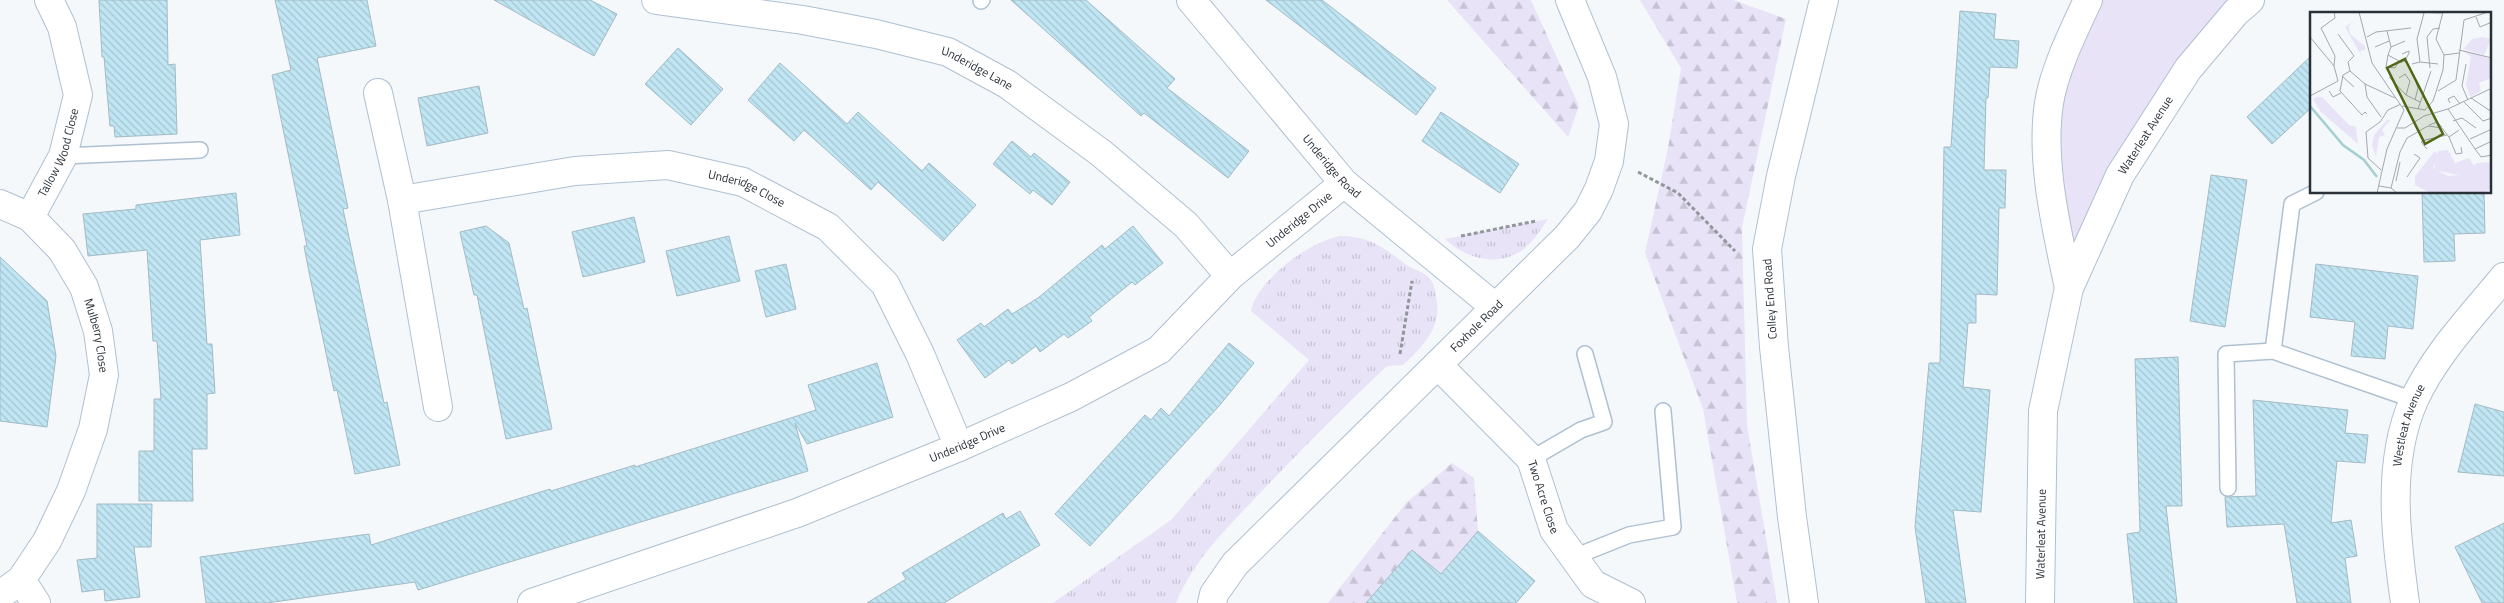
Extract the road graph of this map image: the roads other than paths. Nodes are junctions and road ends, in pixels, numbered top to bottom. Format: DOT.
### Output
graph roads {
  1 [pos="49,0"];
  2 [pos="656,0"];
  3 [pos="1191,0"];
  4 [pos="1570,0"];
  5 [pos="1824,0"];
  6 [pos="2088,0"];
  7 [pos="2250,0"];
  8 [pos="378,93"];
  9 [pos="200,150"];
  10 [pos="63,156"];
  11 [pos="1344,183"];
  12 [pos="2312,194"];
  13 [pos="402,200"];
  14 [pos="0,204"];
  15 [pos="30,217"];
  16 [pos="1230,276"];
  17 [pos="2504,276"];
  18 [pos="2069,288"];
  19 [pos="1495,307"];
  20 [pos="2273,351"];
  21 [pos="1585,354"];
  22 [pos="1438,365"];
  23 [pos="2414,400"];
  24 [pos="438,408"];
  25 [pos="1662,411"];
  26 [pos="959,447"];
  27 [pos="1531,459"];
  28 [pos="2228,488"];
  29 [pos="1574,557"];
  30 [pos="11,587"];
  31 [pos="36,603"];
  32 [pos="532,603"];
  33 [pos="1212,603"];
  34 [pos="1631,603"];
  35 [pos="1804,603"];
  36 [pos="2040,603"];
  37 [pos="2405,603"];
  1 -- 10 [label="street, Tallow Wood Close"];
  2 -- 16 [label="street, Underidge Lane"];
  3 -- 11 [label="street, Underidge Road"];
  4 -- 19 [label="street, Foxhole Road"];
  5 -- 35 [label="street, Colley End Road"];
  6 -- 18 [label="street, Waterleat Avenue"];
  7 -- 18 [label="street, Waterleat Avenue"];
  8 -- 13 [label="street"];
  9 -- 10 [label="lane"];
  10 -- 15 [label="street, Tallow Wood Close"];
  11 -- 16 [label="street, Underidge Drive"];
  11 -- 19 [label="street, Underidge Road"];
  12 -- 20 [label="lane"];
  13 -- 24 [label="street"];
  13 -- 26 [label="street, Underidge Close"];
  14 -- 15 [label="street, Mulberry Close"];
  15 -- 30 [label="street, Mulberry Close"];
  16 -- 26 [label="street, Underidge Drive"];
  17 -- 23 [label="street, Westleat Avenue"];
  18 -- 36 [label="street, Waterleat Avenue"];
  19 -- 22 [label="street, Foxhole Road"];
  20 -- 23 [label="lane"];
  20 -- 28 [label="lane"];
  21 -- 27 [label="lane"];
  22 -- 27 [label="street, Two Acre Close"];
  22 -- 33 [label="street, Foxhole Road"];
  23 -- 37 [label="street, Westleat Avenue"];
  25 -- 29 [label="lane"];
  26 -- 32 [label="street, Underidge Drive"];
  27 -- 29 [label="street, Two Acre Close"];
  29 -- 34 [label="street, Two Acre Close"];
  30 -- 31 [label="street, Mulberry Close"];
}
